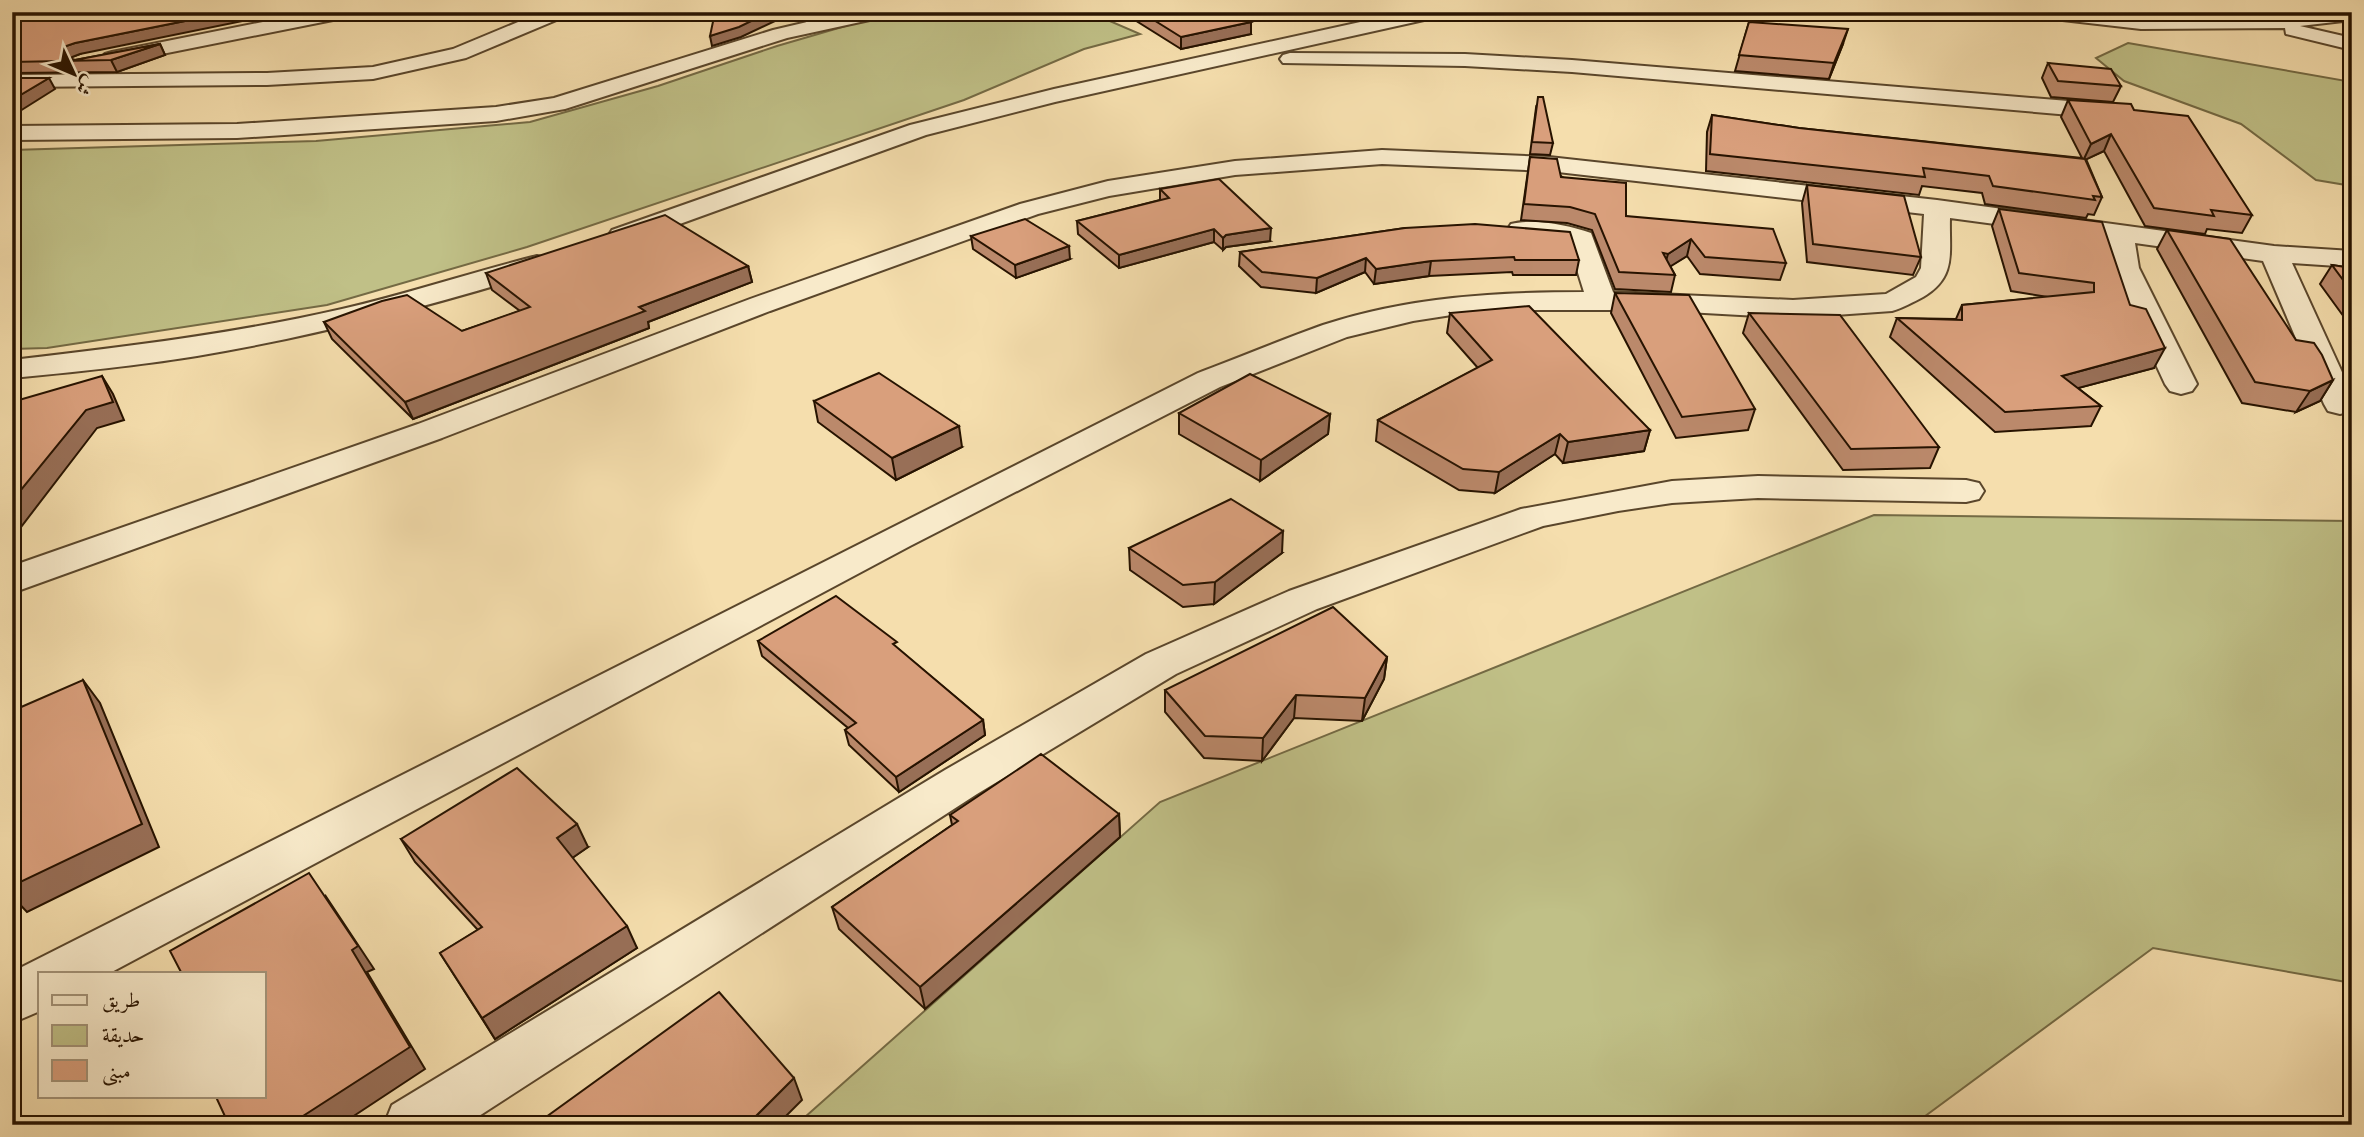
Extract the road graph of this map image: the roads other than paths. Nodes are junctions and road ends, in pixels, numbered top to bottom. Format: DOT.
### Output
graph roads {
  1 [pos="343,12"];
  2 [pos="559,12"];
  3 [pos="881,12"];
  4 [pos="1433,12"];
  5 [pos="2045,12"];
  6 [pos="2352,14"];
  7 [pos="819,18"];
  8 [pos="2267,24"];
  9 [pos="2352,44"];
  10 [pos="1229,57"];
  11 [pos="12,75"];
  12 [pos="12,80"];
  13 [pos="2119,112"];
  14 [pos="12,133"];
  15 [pos="1937,208"];
  16 [pos="1500,229"];
  17 [pos="2120,233"];
  18 [pos="601,243"];
  19 [pos="2274,254"];
  20 [pos="563,256"];
  21 [pos="2352,259"];
  22 [pos="1601,301"];
  23 [pos="12,369"];
  24 [pos="2181,384"];
  25 [pos="2340,404"];
  26 [pos="1966,491"];
  27 [pos="12,580"];
  28 [pos="63,972"];
  29 [pos="38,985"];
  30 [pos="12,999"];
  31 [pos="413,1125"];
  1 -- 11 [label="street"];
  2 -- 12 [label="street"];
  3 -- 7 [label="street"];
  4 -- 10 [label="street"];
  5 -- 8 [label="street"];
  6 -- 8 [label="street"];
  7 -- 14 [label="street"];
  8 -- 9 [label="street"];
  10 -- 13 [label="street"];
  10 -- 18 [label="street"];
  15 -- 17 [label="street"];
  15 -- 22 [label="street"];
  15 -- 27 [label="street"];
  16 -- 22 [label="street"];
  17 -- 19 [label="street"];
  17 -- 24 [label="street"];
  19 -- 21 [label="street"];
  19 -- 25 [label="street"];
  20 -- 23 [label="street"];
  22 -- 28 [label="street"];
  26 -- 31 [label="street"];
  29 -- 30 [label="street"];
}
